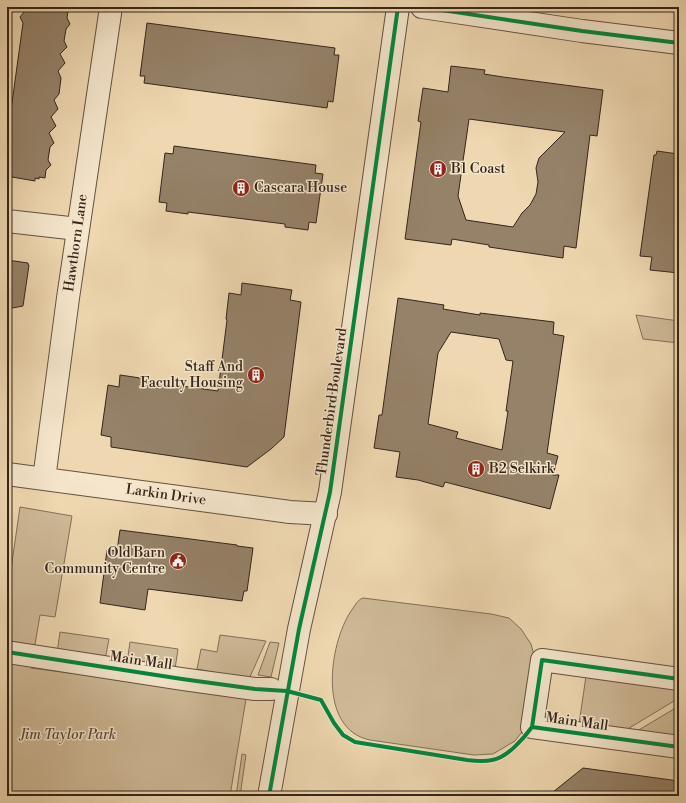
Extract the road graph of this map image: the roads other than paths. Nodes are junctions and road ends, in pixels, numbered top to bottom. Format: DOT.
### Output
graph roads {
  1 [pos="111,7"];
  2 [pos="398,7"];
  3 [pos="422,7"];
  4 [pos="679,44"];
  5 [pos="7,221"];
  6 [pos="78,229"];
  7 [pos="7,474"];
  8 [pos="44,479"];
  9 [pos="326,514"];
  10 [pos="7,652"];
  11 [pos="679,679"];
  12 [pos="271,689"];
  13 [pos="679,747"];
  14 [pos="269,796"];
  1 -- 6 [label="street, Hawthorn Lane"];
  2 -- 9 [label="street, Thunderbird Boulevard"];
  3 -- 4 [label="street"];
  5 -- 6 [label="street"];
  6 -- 8 [label="street, Hawthorn Lane"];
  7 -- 8 [label="street, Larkin Drive"];
  8 -- 9 [label="street, Larkin Drive"];
  9 -- 14 [label="street, Thunderbird Boulevard"];
  10 -- 12 [label="street, Main Mall"];
  11 -- 13 [label="street, Main Mall"];
}
